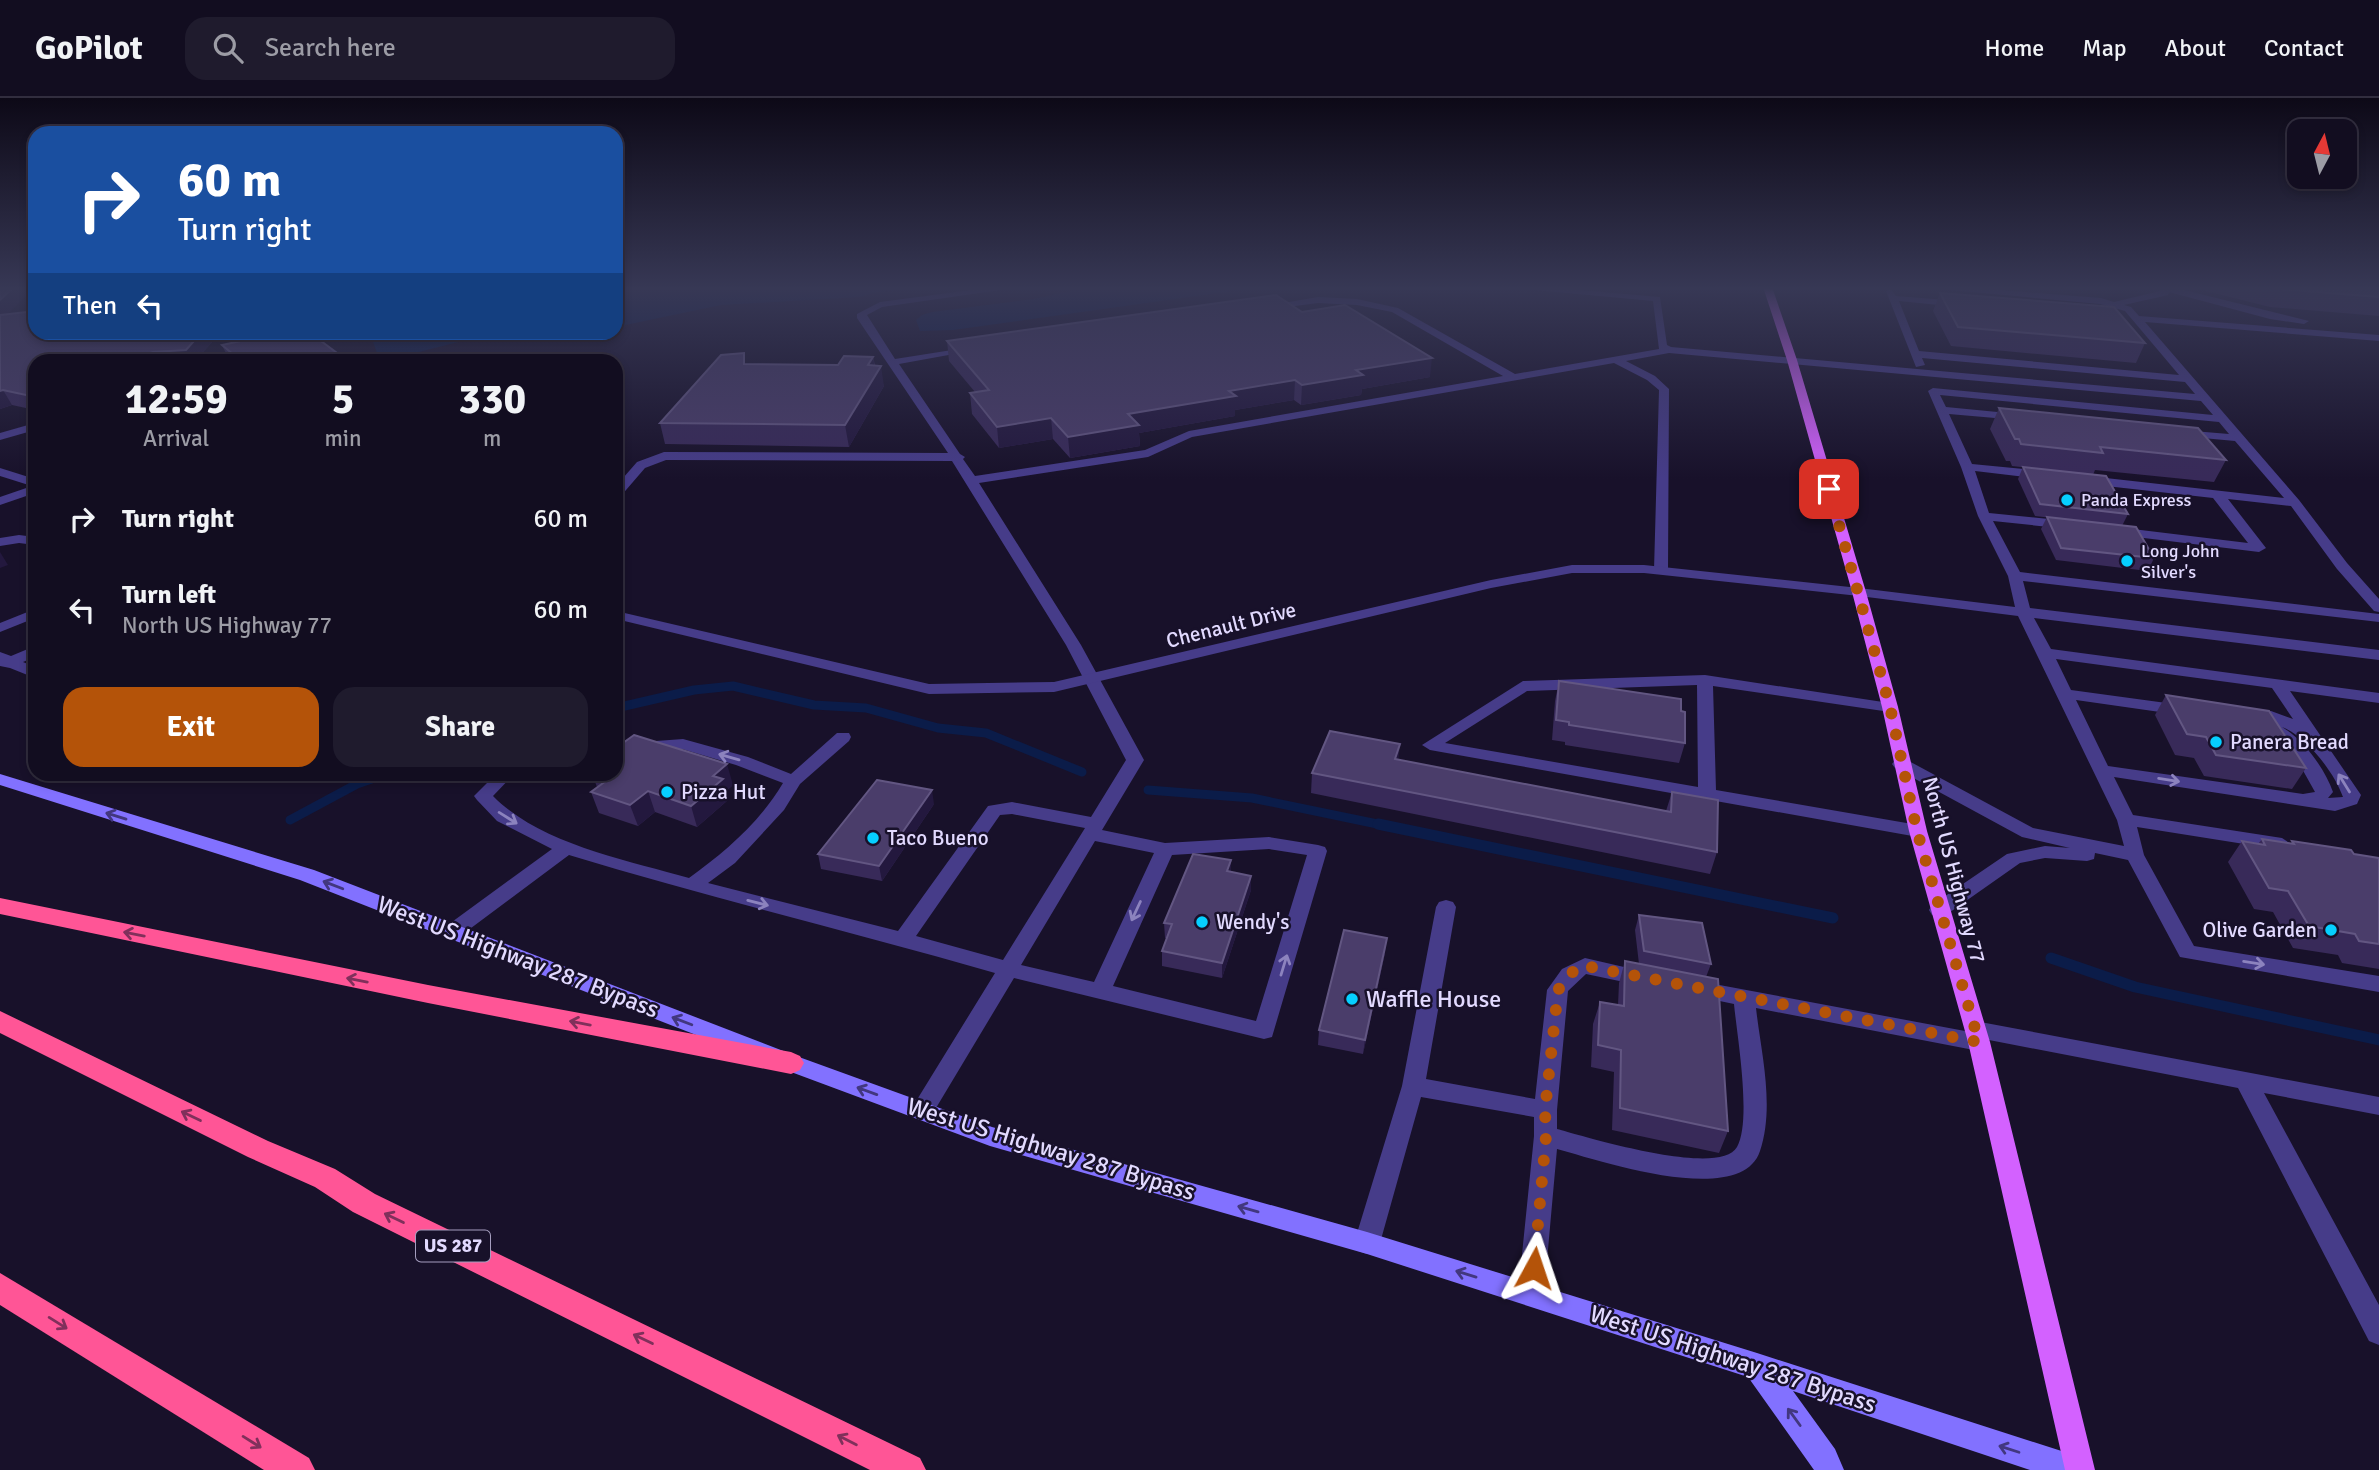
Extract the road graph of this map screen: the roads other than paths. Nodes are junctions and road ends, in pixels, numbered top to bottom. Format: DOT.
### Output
graph roads {
  1 [pos="885,351"];
  2 [pos="962,351"];
  3 [pos="1467,351"];
  4 [pos="1663,351"];
  5 [pos="1682,351"];
  6 [pos="1789,351"];
  7 [pos="1915,351"];
  8 [pos="2165,351"];
  9 [pos="1916,354"];
  10 [pos="1615,359"];
  11 [pos="1792,360"];
  12 [pos="892,362"];
  13 [pos="1923,372"];
  14 [pos="1513,377"];
  15 [pos="2189,379"];
  16 [pos="1933,391"];
  17 [pos="2205,398"];
  18 [pos="1941,410"];
  19 [pos="2036,419"];
  20 [pos="2223,419"];
  21 [pos="0,427"];
  22 [pos="28,428"];
  23 [pos="15,432"];
  24 [pos="2172,432"];
  25 [pos="0,437"];
  26 [pos="2240,438"];
  27 [pos="958,457"];
  28 [pos="1967,467"];
  29 [pos="0,472"];
  30 [pos="2050,476"];
  31 [pos="2078,479"];
  32 [pos="972,480"];
  33 [pos="28,481"];
  34 [pos="623,486"];
  35 [pos="28,491"];
  36 [pos="2217,494"];
  37 [pos="0,500"];
  38 [pos="2295,503"];
  39 [pos="1984,516"];
  40 [pos="2080,527"];
  41 [pos="2108,530"];
  42 [pos="28,540"];
  43 [pos="0,542"];
  44 [pos="1661,570"];
  45 [pos="2015,576"];
  46 [pos="1859,592"];
  47 [pos="2379,608"];
  48 [pos="2024,613"];
  49 [pos="28,616"];
  50 [pos="623,617"];
  51 [pos="2379,618"];
  52 [pos="0,628"];
  53 [pos="28,653"];
  54 [pos="2045,653"];
  55 [pos="2379,655"];
  56 [pos="4,662"];
  57 [pos="28,671"];
  58 [pos="1094,678"];
  59 [pos="1704,680"];
  60 [pos="2278,685"];
  61 [pos="2062,688"];
  62 [pos="2379,698"];
  63 [pos="2195,706"];
  64 [pos="1890,707"];
  65 [pos="843,737"];
  66 [pos="2316,742"];
  67 [pos="623,748"];
  68 [pos="1901,764"];
  69 [pos="2101,770"];
  70 [pos="0,779"];
  71 [pos="498,781"];
  72 [pos="793,781"];
  73 [pos="1707,795"];
  74 [pos="2303,800"];
  75 [pos="2126,820"];
  76 [pos="1093,829"];
  77 [pos="1917,831"];
  78 [pos="2299,846"];
  79 [pos="566,848"];
  80 [pos="1165,849"];
  81 [pos="2135,855"];
  82 [pos="692,886"];
  83 [pos="0,906"];
  84 [pos="1446,907"];
  85 [pos="1939,910"];
  86 [pos="452,932"];
  87 [pos="903,939"];
  88 [pos="1008,969"];
  89 [pos="2379,984"];
  90 [pos="1100,991"];
  91 [pos="1744,999"];
  92 [pos="0,1021"];
  93 [pos="1977,1035"];
  94 [pos="791,1063"];
  95 [pos="2246,1081"];
  96 [pos="1413,1086"];
  97 [pos="2379,1106"];
  98 [pos="1545,1110"];
  99 [pos="922,1111"];
  100 [pos="1546,1136"];
  101 [pos="1367,1243"];
  102 [pos="0,1287"];
  103 [pos="1531,1294"];
  104 [pos="2379,1332"];
  105 [pos="1757,1366"];
  106 [pos="297,1470"];
  107 [pos="908,1470"];
  108 [pos="1829,1470"];
  109 [pos="2074,1470"];
  110 [pos="2080,1470"];
  1 -- 12 [label="street"];
  2 -- 12 [label="street"];
  3 -- 14 [label="street"];
  4 -- 10 [label="street"];
  5 -- 11 [label="street"];
  6 -- 11 [label="main road, North US Highway 77"];
  7 -- 9 [label="street"];
  8 -- 15 [label="street"];
  9 -- 13 [label="street"];
  9 -- 15 [label="street"];
  10 -- 14 [label="street"];
  10 -- 44 [label="street"];
  11 -- 13 [label="street"];
  11 -- 46 [label="main road, North US Highway 77"];
  12 -- 27 [label="street"];
  13 -- 16 [label="street"];
  13 -- 17 [label="street"];
  14 -- 32 [label="street"];
  15 -- 17 [label="street"];
  16 -- 18 [label="street"];
  16 -- 20 [label="street"];
  17 -- 20 [label="street"];
  18 -- 19 [label="street"];
  18 -- 28 [label="street"];
  20 -- 26 [label="street"];
  21 -- 23 [label="street"];
  22 -- 23 [label="street"];
  23 -- 25 [label="street"];
  24 -- 26 [label="street"];
  26 -- 38 [label="street"];
  27 -- 32 [label="street"];
  27 -- 34 [label="street"];
  28 -- 30 [label="street"];
  28 -- 39 [label="street"];
  29 -- 33 [label="street"];
  31 -- 36 [label="street"];
  32 -- 58 [label="street"];
  35 -- 37 [label="street"];
  36 -- 38 [label="street"];
  36 -- 41 [label="street"];
  38 -- 47 [label="street"];
  39 -- 40 [label="street"];
  39 -- 45 [label="street"];
  42 -- 43 [label="street"];
  44 -- 46 [label="street, Chenault Drive"];
  44 -- 58 [label="street, Chenault Drive"];
  45 -- 48 [label="street"];
  45 -- 51 [label="street"];
  46 -- 48 [label="street, Chenault Drive"];
  46 -- 64 [label="main road, North US Highway 77"];
  48 -- 54 [label="street"];
  48 -- 55 [label="street, Chenault Drive"];
  49 -- 52 [label="street"];
  50 -- 58 [label="street, Chenault Drive"];
  53 -- 56 [label="street"];
  54 -- 60 [label="street"];
  54 -- 61 [label="street"];
  56 -- 57 [label="street"];
  58 -- 76 [label="street"];
  59 -- 64 [label="street"];
  59 -- 73 [label="street"];
  59 -- 73 [label="street"];
  60 -- 62 [label="street"];
  60 -- 66 [label="street"];
  61 -- 63 [label="street"];
  61 -- 69 [label="street"];
  64 -- 68 [label="main road, North US Highway 77"];
  65 -- 72 [label="street"];
  74 -- 66 [label="street, one-way"];
  66 -- 74 [label="street"];
  72 -- 67 [label="street, one-way"];
  68 -- 77 [label="main road, North US Highway 77"];
  68 -- 81 [label="street"];
  69 -- 74 [label="street, one-way"];
  69 -- 75 [label="street"];
  86 -- 70 [label="main road, West US Highway 287 Bypass, one-way"];
  71 -- 79 [label="street, one-way"];
  72 -- 82 [label="street"];
  73 -- 77 [label="street"];
  75 -- 78 [label="street"];
  75 -- 81 [label="street"];
  76 -- 80 [label="street"];
  76 -- 87 [label="street"];
  76 -- 88 [label="street"];
  77 -- 85 [label="main road, North US Highway 77"];
  79 -- 82 [label="street"];
  79 -- 86 [label="street"];
  80 -- 90 [label="street, one-way"];
  90 -- 80 [label="street, one-way"];
  81 -- 85 [label="street"];
  81 -- 89 [label="street, one-way"];
  82 -- 87 [label="street, one-way"];
  94 -- 83 [label="highway, one-way"];
  84 -- 96 [label="street"];
  85 -- 93 [label="main road, North US Highway 77"];
  94 -- 86 [label="main road, West US Highway 287 Bypass, one-way"];
  87 -- 88 [label="street"];
  88 -- 90 [label="street"];
  88 -- 99 [label="street"];
  91 -- 93 [label="street"];
  91 -- 98 [label="street"];
  91 -- 100 [label="street"];
  107 -- 92 [label="highway, US 287, one-way"];
  93 -- 95 [label="street"];
  93 -- 110 [label="main road, North US Highway 77"];
  99 -- 94 [label="main road, West US Highway 287 Bypass, one-way"];
  95 -- 97 [label="street"];
  95 -- 104 [label="street"];
  96 -- 98 [label="street"];
  96 -- 101 [label="street"];
  98 -- 100 [label="street"];
  101 -- 99 [label="main road, West US Highway 287 Bypass, one-way"];
  100 -- 103 [label="street"];
  103 -- 101 [label="main road, West US Highway 287 Bypass, one-way"];
  102 -- 106 [label="highway, one-way"];
  103 -- 105 [label="main road, West US Highway 287 Bypass"];
  108 -- 105 [label="main road, one-way"];
  109 -- 105 [label="main road, West US Highway 287 Bypass, one-way"];
}
